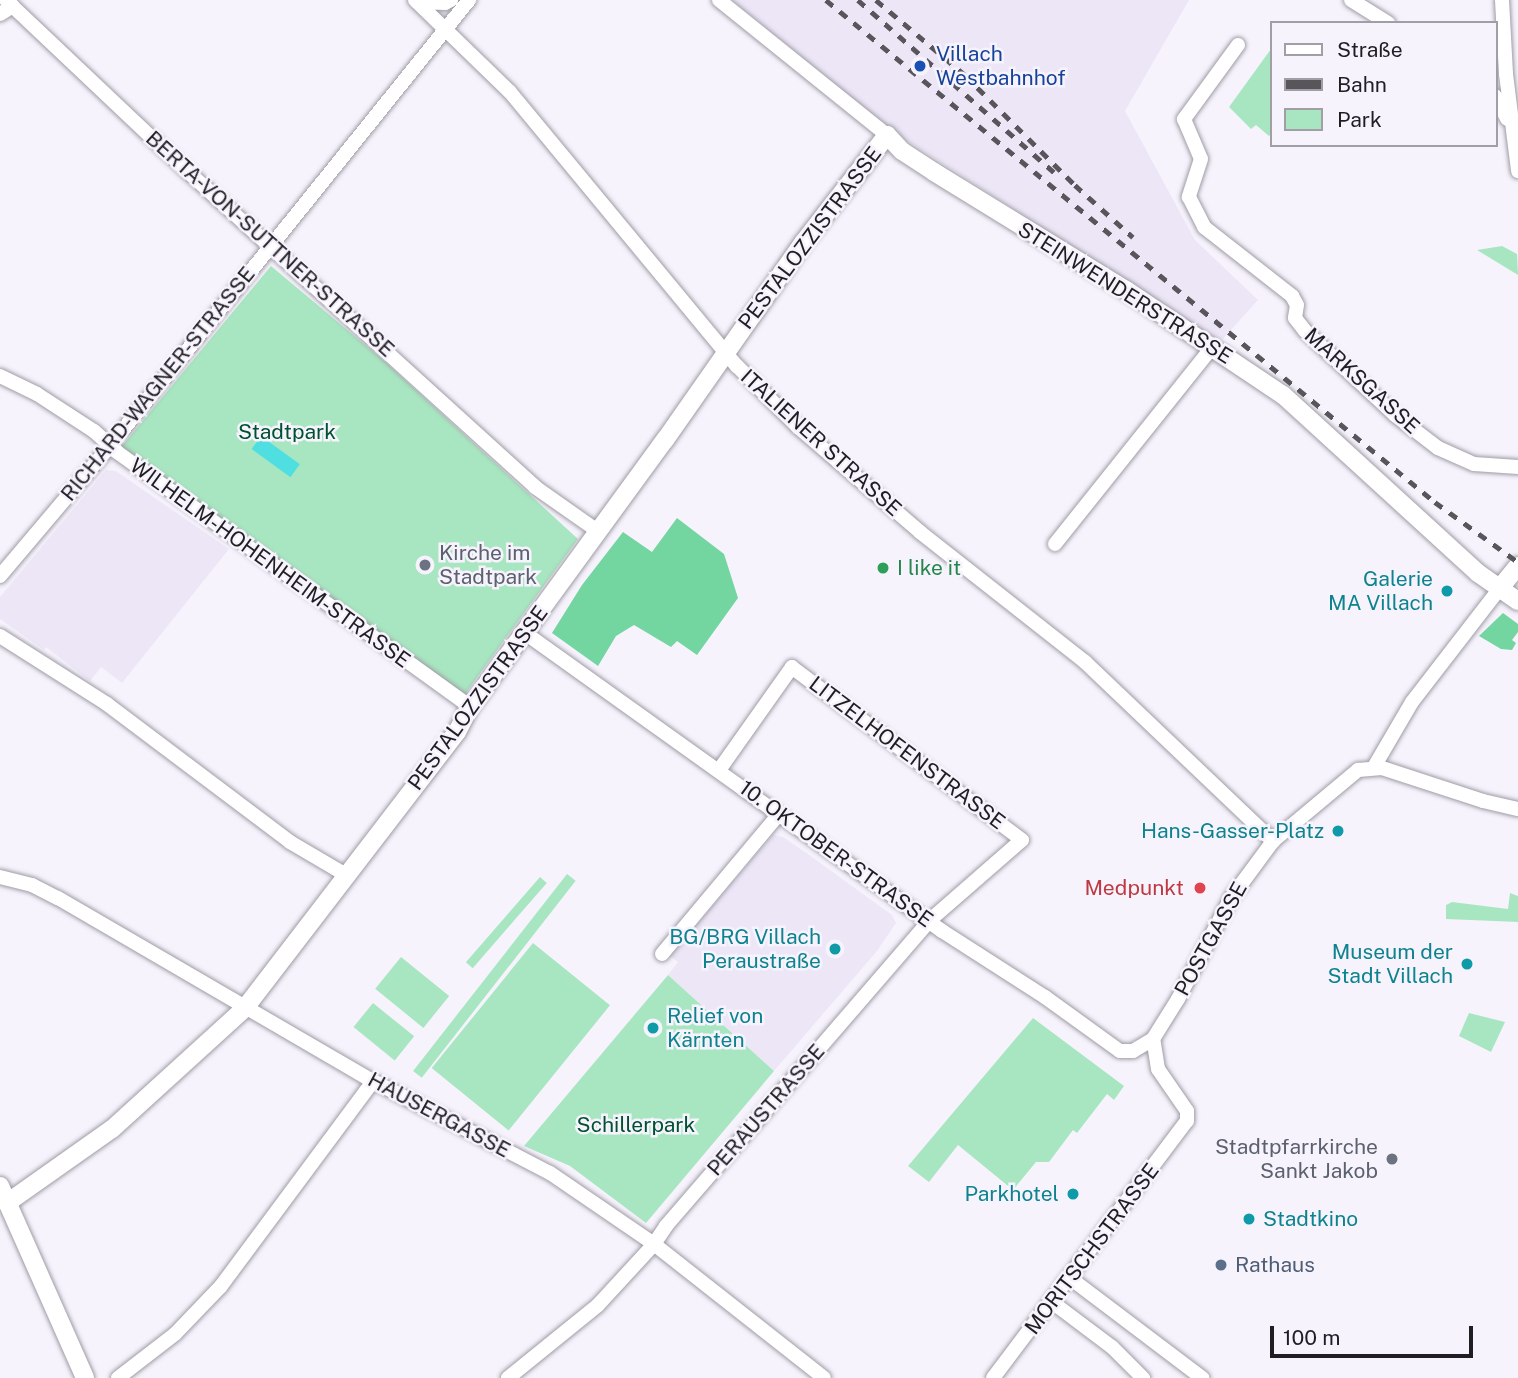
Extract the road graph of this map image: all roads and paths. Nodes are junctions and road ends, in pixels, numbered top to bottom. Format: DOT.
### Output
graph roads {
  1 [pos="451,0"];
  2 [pos="469,0"];
  3 [pos="719,0"];
  4 [pos="1352,0"];
  5 [pos="1502,0"];
  6 [pos="416,1"];
  7 [pos="6,7"];
  8 [pos="1385,21"];
  9 [pos="446,28"];
  10 [pos="1238,45"];
  11 [pos="1497,100"];
  12 [pos="1511,126"];
  13 [pos="887,135"];
  14 [pos="1518,171"];
  15 [pos="271,246"];
  16 [pos="1212,347"];
  17 [pos="725,352"];
  18 [pos="0,376"];
  19 [pos="110,446"];
  20 [pos="1518,467"];
  21 [pos="599,532"];
  22 [pos="1055,544"];
  23 [pos="0,576"];
  24 [pos="1510,576"];
  25 [pos="1518,601"];
  26 [pos="525,633"];
  27 [pos="0,636"];
  28 [pos="470,707"];
  29 [pos="1374,767"];
  30 [pos="719,770"];
  31 [pos="1518,808"];
  32 [pos="779,814"];
  33 [pos="1021,839"];
  34 [pos="1273,841"];
  35 [pos="0,866"];
  36 [pos="346,875"];
  37 [pos="0,877"];
  38 [pos="32,885"];
  39 [pos="929,921"];
  40 [pos="662,954"];
  41 [pos="245,1008"];
  42 [pos="1153,1040"];
  43 [pos="373,1081"];
  44 [pos="0,1186"];
  45 [pos="4,1207"];
  46 [pos="654,1244"];
  47 [pos="1070,1278"];
  48 [pos="1052,1302"];
  49 [pos="1199,1377"];
  50 [pos="85,1378"];
  51 [pos="118,1378"];
  52 [pos="508,1378"];
  53 [pos="824,1378"];
  54 [pos="993,1378"];
  55 [pos="1143,1378"];
  1 -- 6 [label="street"];
  2 -- 9 [label="street"];
  3 -- 13 [label="street, STEINWENDERSTRASSE"];
  4 -- 8 [label="street"];
  5 -- 12 [label="street"];
  6 -- 9 [label="street, ITALIENER STRASSE"];
  7 -- 15 [label="street, BERTA-VON-SUTTNER-STRASSE"];
  9 -- 15 [label="street, RICHARD-WAGNER-STRASSE"];
  9 -- 17 [label="street, ITALIENER STRASSE"];
  10 -- 20 [label="street, MARKSGASSE"];
  11 -- 12 [label="street"];
  12 -- 14 [label="street"];
  13 -- 16 [label="main road, STEINWENDERSTRASSE"];
  13 -- 17 [label="main road, PESTALOZZISTRASSE"];
  15 -- 19 [label="street, RICHARD-WAGNER-STRASSE"];
  15 -- 21 [label="street, BERTA-VON-SUTTNER-STRASSE"];
  16 -- 22 [label="street"];
  16 -- 24 [label="main road, STEINWENDERSTRASSE"];
  17 -- 21 [label="main road, PESTALOZZISTRASSE"];
  17 -- 34 [label="street, ITALIENER STRASSE"];
  18 -- 19 [label="street, WILHELM-HOHENHEIM-STRASSE"];
  19 -- 23 [label="street, RICHARD-WAGNER-STRASSE"];
  19 -- 28 [label="street, WILHELM-HOHENHEIM-STRASSE"];
  21 -- 26 [label="main road, PESTALOZZISTRASSE"];
  24 -- 25 [label="main road, STEINWENDERSTRASSE"];
  24 -- 29 [label="street"];
  26 -- 28 [label="main road, PESTALOZZISTRASSE"];
  26 -- 30 [label="street, 10. OKTOBER-STRASSE"];
  27 -- 36 [label="street"];
  28 -- 36 [label="main road, PESTALOZZISTRASSE"];
  29 -- 31 [label="street"];
  29 -- 34 [label="street"];
  30 -- 32 [label="street, 10. OKTOBER-STRASSE"];
  30 -- 33 [label="street, LITZELHOFENSTRASSE"];
  32 -- 39 [label="street, 10. OKTOBER-STRASSE"];
  32 -- 40 [label="street"];
  33 -- 39 [label="street, PERAUSTRASSE"];
  34 -- 42 [label="street, POSTGASSE"];
  35 -- 38 [label="street, HAUSERGASSE"];
  36 -- 41 [label="main road, PESTALOZZISTRASSE"];
  37 -- 38 [label="street, HAUSERGASSE"];
  38 -- 41 [label="street, HAUSERGASSE"];
  39 -- 42 [label="street, 10. OKTOBER-STRASSE"];
  39 -- 46 [label="street, PERAUSTRASSE"];
  41 -- 43 [label="street, HAUSERGASSE"];
  41 -- 45 [label="main road, PESTALOZZISTRASSE"];
  42 -- 47 [label="street, MORITSCHSTRASSE"];
  43 -- 46 [label="street, HAUSERGASSE"];
  43 -- 51 [label="street"];
  44 -- 45 [label="main road"];
  45 -- 50 [label="main road"];
  46 -- 52 [label="street, PERAUSTRASSE"];
  46 -- 53 [label="street, HAUSERGASSE"];
  47 -- 48 [label="street, MORITSCHSTRASSE"];
  47 -- 49 [label="street"];
  48 -- 54 [label="street, MORITSCHSTRASSE"];
  48 -- 55 [label="street"];
}
